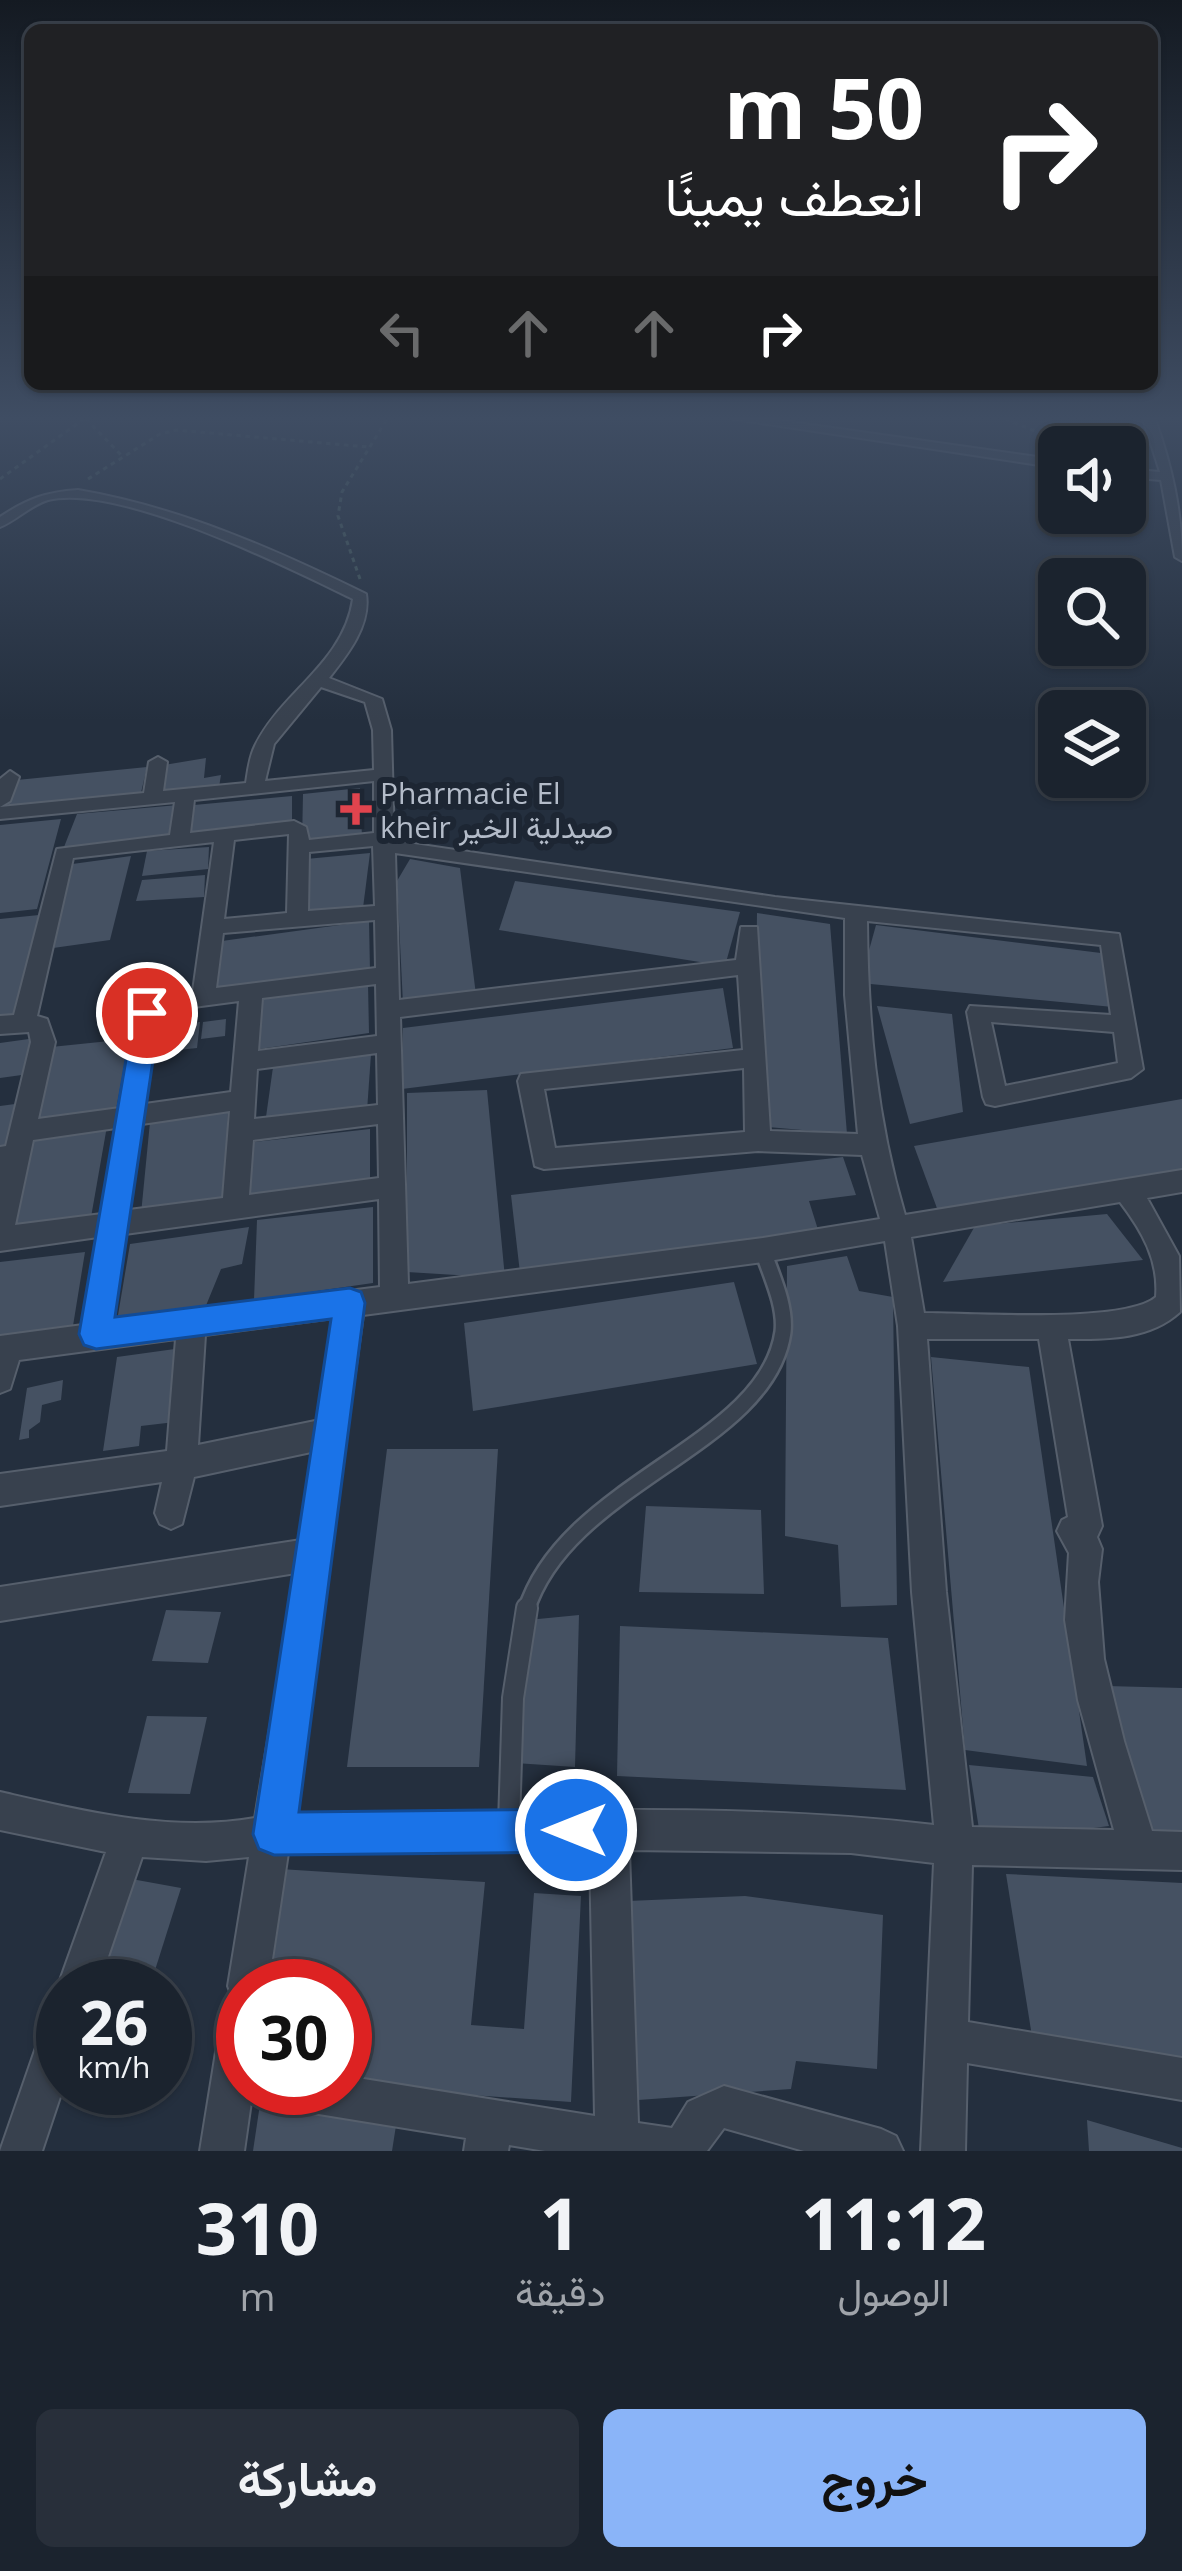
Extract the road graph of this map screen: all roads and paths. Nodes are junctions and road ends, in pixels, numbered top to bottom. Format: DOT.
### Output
graph roads {
  1 [pos="168,519"];
  2 [pos="339,519"];
  3 [pos="1179,528"];
  4 [pos="1182,557"];
  5 [pos="361,597"];
  6 [pos="318,680"];
  7 [pos="158,762"];
  8 [pos="380,775"];
  9 [pos="10,777"];
  10 [pos="255,785"];
  11 [pos="185,795"];
  12 [pos="153,798"];
  13 [pos="0,801"];
  14 [pos="0,814"];
  15 [pos="225,835"];
  16 [pos="178,838"];
  17 [pos="381,842"];
  18 [pos="299,847"];
  19 [pos="382,912"];
  20 [pos="856,914"];
  21 [pos="298,919"];
  22 [pos="214,927"];
  23 [pos="749,932"];
  24 [pos="747,966"];
  25 [pos="385,975"];
  26 [pos="250,993"];
  27 [pos="202,999"];
  28 [pos="386,1010"];
  29 [pos="12,1024"];
  30 [pos="1124,1025"];
  31 [pos="387,1043"];
  32 [pos="755,1058"];
  33 [pos="247,1061"];
  34 [pos="243,1100"];
  35 [pos="389,1113"];
  36 [pos="130,1116"];
  37 [pos="241,1131"];
  38 [pos="758,1141"];
  39 [pos="872,1145"];
  40 [pos="13,1148"];
  41 [pos="1182,1181"];
  42 [pos="390,1187"];
  43 [pos="1126,1190"];
  44 [pos="236,1207"];
  45 [pos="112,1224"];
  46 [pos="896,1228"];
  47 [pos="0,1235"];
  48 [pos="763,1250"];
  49 [pos="394,1298"];
  50 [pos="350,1303"];
  51 [pos="192,1324"];
  52 [pos="1051,1326"];
  53 [pos="912,1327"];
  54 [pos="96,1334"];
  55 [pos="4,1349"];
  56 [pos="0,1379"];
  57 [pos="334,1432"];
  58 [pos="181,1464"];
  59 [pos="0,1490"];
  60 [pos="171,1513"];
  61 [pos="313,1554"];
  62 [pos="0,1604"];
  63 [pos="0,1811"];
  64 [pos="508,1830"];
  65 [pos="609,1831"];
  66 [pos="274,1834"];
  67 [pos="130,1837"];
  68 [pos="953,1846"];
  69 [pos="1138,1850"];
  70 [pos="1182,1851"];
  71 [pos="87,1959"];
  72 [pos="253,1959"];
  73 [pos="947,2039"];
  74 [pos="1182,2079"];
  75 [pos="36,2105"];
  76 [pos="372,2108"];
  77 [pos="229,2115"];
  78 [pos="488,2136"];
  79 [pos="617,2140"];
  80 [pos="20,2151"];
  81 [pos="221,2151"];
  82 [pos="681,2151"];
  83 [pos="881,2151"];
  84 [pos="943,2151"];
  1 -- 5 [label="street"];
  2 -- 5 [label="path"];
  3 -- 4 [label="street"];
  5 -- 6 [label="street"];
  6 -- 8 [label="street"];
  6 -- 10 [label="street"];
  7 -- 12 [label="street"];
  8 -- 10 [label="street"];
  8 -- 17 [label="street"];
  9 -- 13 [label="street"];
  10 -- 11 [label="street"];
  11 -- 12 [label="street"];
  11 -- 16 [label="street"];
  12 -- 14 [label="street"];
  15 -- 16 [label="street"];
  15 -- 18 [label="street"];
  15 -- 22 [label="street"];
  16 -- 29 [label="street"];
  17 -- 18 [label="street"];
  17 -- 19 [label="street"];
  17 -- 20 [label="street"];
  18 -- 21 [label="street"];
  19 -- 21 [label="street"];
  19 -- 25 [label="street"];
  20 -- 30 [label="street"];
  20 -- 39 [label="street"];
  21 -- 22 [label="street"];
  22 -- 27 [label="street"];
  23 -- 24 [label="street"];
  24 -- 28 [label="street"];
  24 -- 32 [label="street"];
  25 -- 26 [label="street"];
  25 -- 28 [label="street"];
  26 -- 27 [label="street"];
  26 -- 33 [label="street"];
  27 -- 36 [label="street"];
  28 -- 31 [label="street"];
  29 -- 40 [label="street"];
  30 -- 30 [label="street"];
  31 -- 33 [label="street"];
  31 -- 35 [label="street"];
  32 -- 38 [label="street"];
  32 -- 38 [label="street"];
  33 -- 34 [label="street"];
  34 -- 36 [label="street"];
  34 -- 37 [label="street"];
  35 -- 37 [label="street"];
  35 -- 42 [label="street"];
  36 -- 40 [label="street"];
  36 -- 45 [label="street"];
  37 -- 44 [label="street"];
  38 -- 39 [label="street"];
  39 -- 46 [label="street"];
  40 -- 47 [label="street"];
  41 -- 43 [label="street"];
  42 -- 44 [label="street"];
  42 -- 49 [label="street"];
  43 -- 46 [label="street"];
  43 -- 52 [label="street"];
  44 -- 45 [label="street"];
  45 -- 47 [label="street"];
  45 -- 54 [label="street"];
  46 -- 48 [label="street"];
  46 -- 53 [label="street"];
  48 -- 49 [label="street"];
  48 -- 64 [label="lane"];
  49 -- 50 [label="street"];
  50 -- 51 [label="street"];
  50 -- 57 [label="street"];
  51 -- 54 [label="street"];
  51 -- 58 [label="street"];
  52 -- 53 [label="street"];
  52 -- 69 [label="street"];
  53 -- 68 [label="street"];
  54 -- 55 [label="street"];
  55 -- 56 [label="street"];
  57 -- 58 [label="street"];
  57 -- 61 [label="street"];
  58 -- 59 [label="street"];
  58 -- 60 [label="street"];
  61 -- 62 [label="street"];
  61 -- 66 [label="street"];
  63 -- 67 [label="street"];
  64 -- 65 [label="street"];
  64 -- 66 [label="street"];
  65 -- 68 [label="street"];
  65 -- 79 [label="street"];
  66 -- 67 [label="street"];
  66 -- 72 [label="street"];
  67 -- 71 [label="street"];
  68 -- 69 [label="street"];
  68 -- 73 [label="street"];
  69 -- 70 [label="street"];
  73 -- 74 [label="street"];
  73 -- 84 [label="street"];
  75 -- 80 [label="street"];
  76 -- 78 [label="street"];
  77 -- 81 [label="street"];
  78 -- 79 [label="street"];
  79 -- 82 [label="street"];
  82 -- 83 [label="street"];
}
